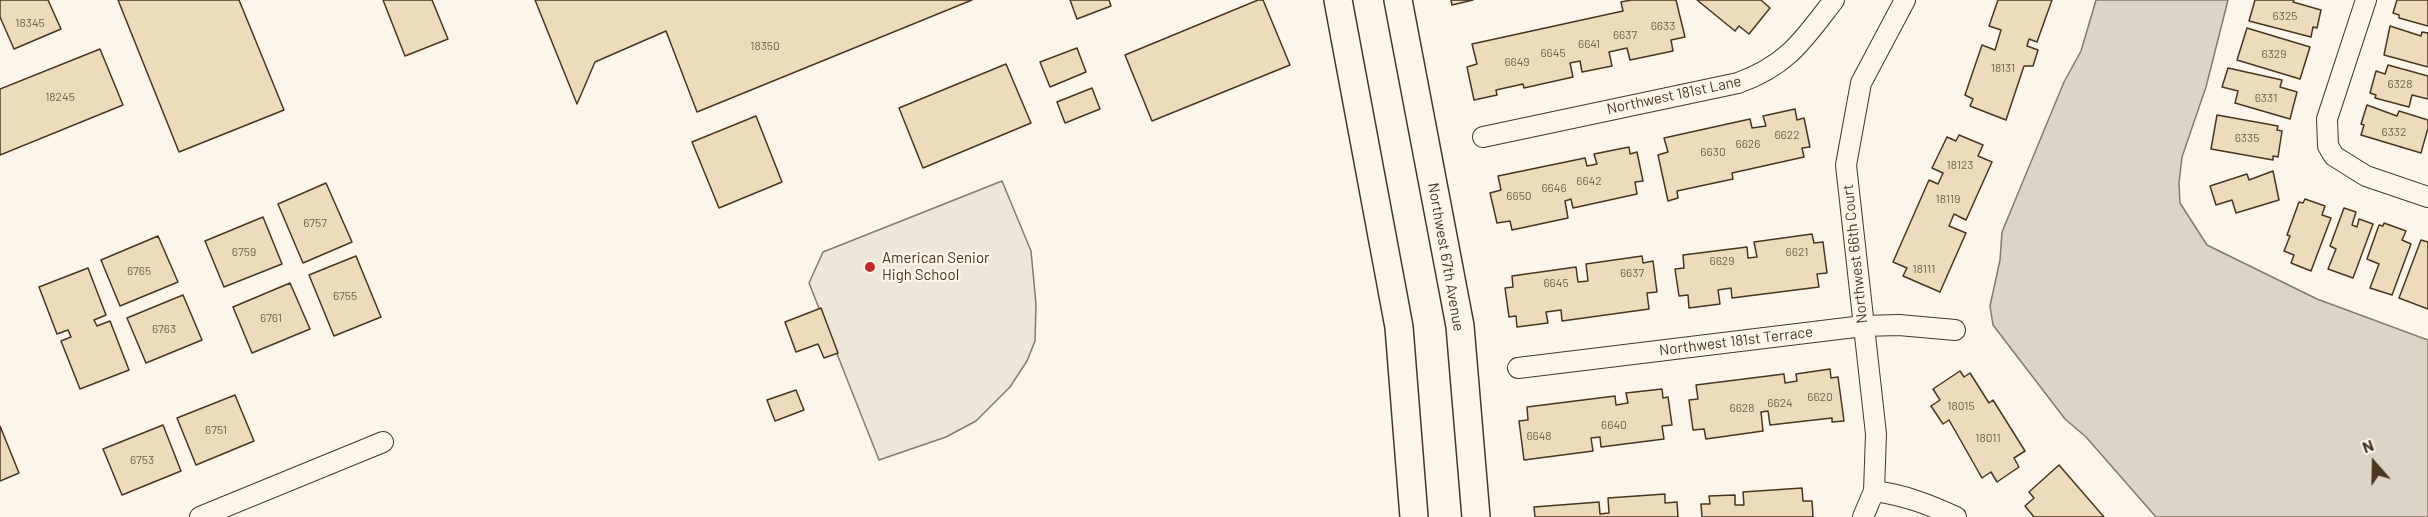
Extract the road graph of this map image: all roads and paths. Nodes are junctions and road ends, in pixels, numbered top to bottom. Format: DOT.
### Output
graph roads {
  1 [pos="1338,0"];
  2 [pos="1398,0"];
  3 [pos="1834,0"];
  4 [pos="1905,0"];
  5 [pos="2366,0"];
  6 [pos="1483,137"];
  7 [pos="2428,197"];
  8 [pos="1863,326"];
  9 [pos="1955,330"];
  10 [pos="1518,368"];
  11 [pos="383,442"];
  12 [pos="1874,491"];
  13 [pos="200,517"];
  14 [pos="1414,517"];
  15 [pos="1476,517"];
  16 [pos="1863,517"];
  17 [pos="1956,517"];
  1 -- 14 [label="main road"];
  2 -- 15 [label="main road, Northwest 67th Avenue"];
  3 -- 6 [label="street, Northwest 181st Lane"];
  4 -- 8 [label="street, Northwest 66th Court"];
  5 -- 7 [label="street"];
  8 -- 9 [label="street, Northwest 181st Terrace"];
  8 -- 10 [label="street, Northwest 181st Terrace"];
  8 -- 12 [label="street, Northwest 66th Court"];
  11 -- 13 [label="street"];
  12 -- 16 [label="street, Northwest 66th Court"];
  12 -- 17 [label="street"];
}
